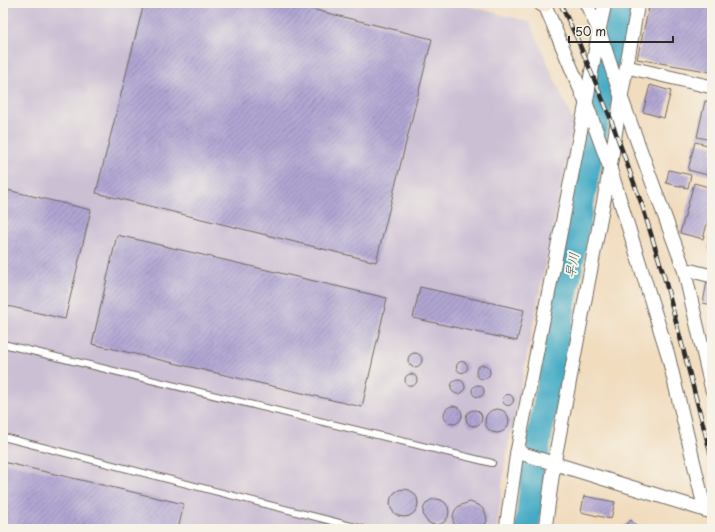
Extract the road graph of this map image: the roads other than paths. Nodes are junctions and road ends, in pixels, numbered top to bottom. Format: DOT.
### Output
graph roads {
  1 [pos="544,3"];
  2 [pos="586,3"];
  3 [pos="605,3"];
  4 [pos="638,3"];
  5 [pos="599,30"];
  6 [pos="627,67"];
  7 [pos="712,87"];
  8 [pos="621,97"];
  9 [pos="586,103"];
  10 [pos="610,168"];
  11 [pos="684,269"];
  12 [pos="712,276"];
  13 [pos="3,344"];
  14 [pos="712,390"];
  15 [pos="3,437"];
  16 [pos="517,452"];
  17 [pos="492,463"];
  18 [pos="554,463"];
  19 [pos="708,511"];
  20 [pos="363,529"];
  21 [pos="506,529"];
  22 [pos="545,529"];
  1 -- 9 [label="street"];
  2 -- 5 [label="street"];
  3 -- 5 [label="street"];
  4 -- 6 [label="street"];
  5 -- 8 [label="street"];
  5 -- 9 [label="street"];
  6 -- 7 [label="street"];
  6 -- 8 [label="street"];
  8 -- 10 [label="street"];
  8 -- 11 [label="street"];
  9 -- 10 [label="street"];
  9 -- 16 [label="street"];
  10 -- 18 [label="street"];
  10 -- 19 [label="street"];
  11 -- 12 [label="street"];
  11 -- 14 [label="street"];
  13 -- 17 [label="lane"];
  15 -- 20 [label="lane"];
  16 -- 18 [label="street"];
  16 -- 21 [label="street"];
  18 -- 19 [label="street"];
  18 -- 22 [label="street"];
}
